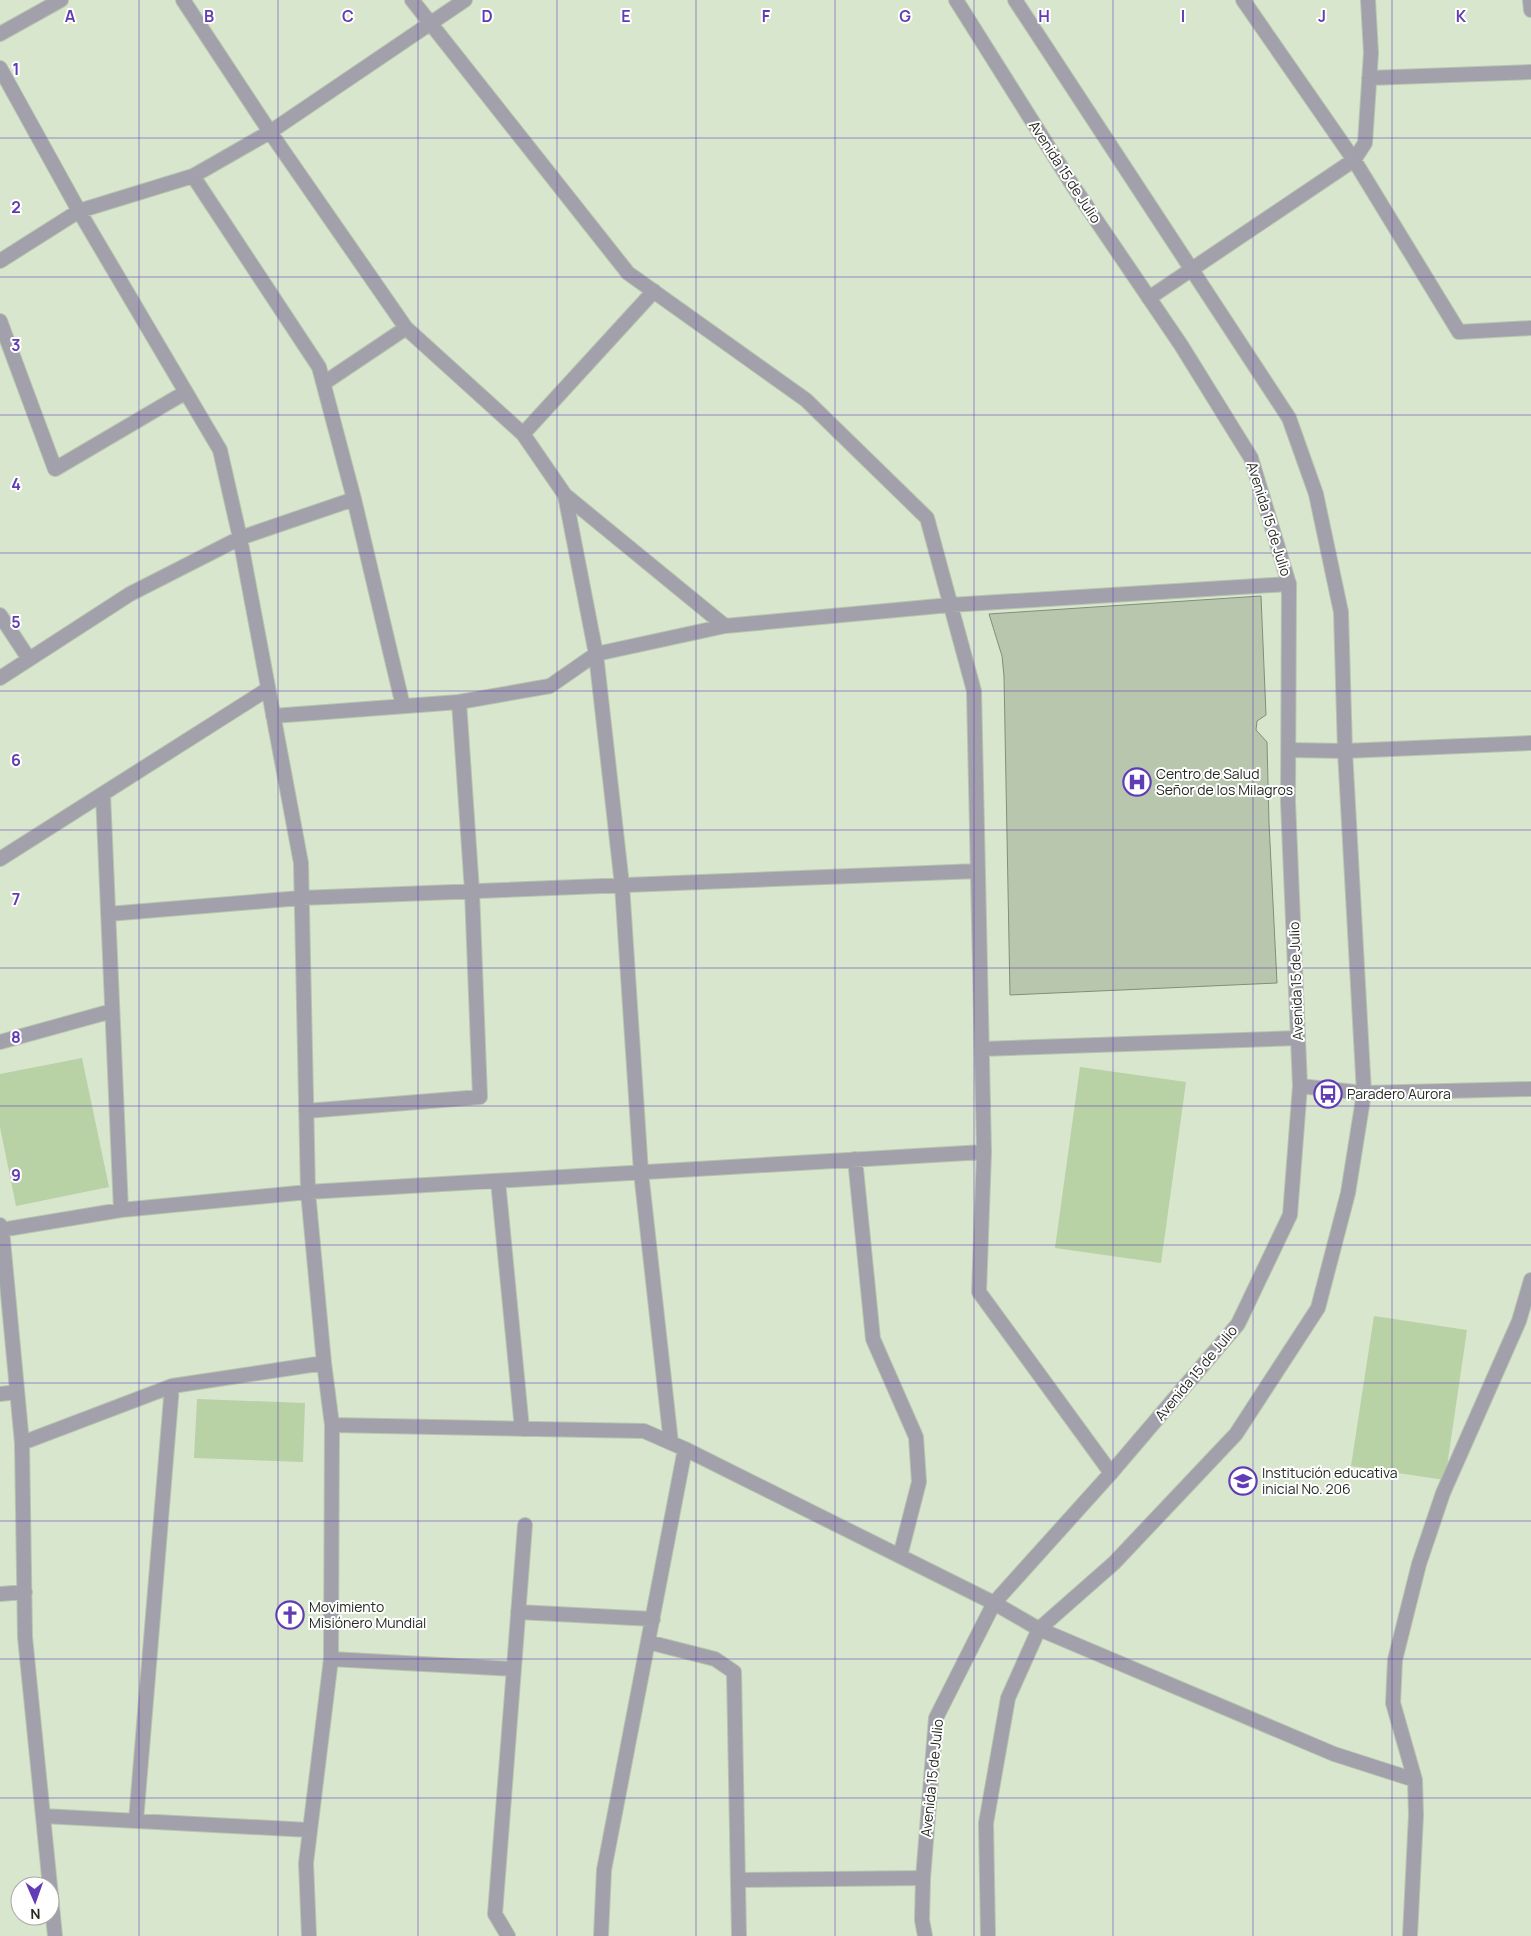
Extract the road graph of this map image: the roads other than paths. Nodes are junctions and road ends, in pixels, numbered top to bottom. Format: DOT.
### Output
graph roads {
  1 [pos="60,0"];
  2 [pos="183,0"];
  3 [pos="412,0"];
  4 [pos="465,0"];
  5 [pos="956,0"];
  6 [pos="1015,0"];
  7 [pos="1243,0"];
  8 [pos="1368,0"];
  9 [pos="1530,0"];
  10 [pos="1531,10"];
  11 [pos="430,25"];
  12 [pos="0,34"];
  13 [pos="0,68"];
  14 [pos="1531,72"];
  15 [pos="1370,78"];
  16 [pos="270,132"];
  17 [pos="1354,160"];
  18 [pos="193,176"];
  19 [pos="79,210"];
  20 [pos="0,260"];
  21 [pos="1192,269"];
  22 [pos="654,291"];
  23 [pos="1149,298"];
  24 [pos="0,321"];
  25 [pos="406,328"];
  26 [pos="1531,328"];
  27 [pos="324,383"];
  28 [pos="186,392"];
  29 [pos="523,434"];
  30 [pos="565,495"];
  31 [pos="354,498"];
  32 [pos="240,538"];
  33 [pos="1290,584"];
  34 [pos="950,604"];
  35 [pos="0,615"];
  36 [pos="725,626"];
  37 [pos="596,654"];
  38 [pos="29,659"];
  39 [pos="0,678"];
  40 [pos="268,689"];
  41 [pos="459,702"];
  42 [pos="403,706"];
  43 [pos="273,716"];
  44 [pos="1531,743"];
  45 [pos="1289,750"];
  46 [pos="1345,751"];
  47 [pos="103,794"];
  48 [pos="0,859"];
  49 [pos="978,871"];
  50 [pos="622,885"];
  51 [pos="472,891"];
  52 [pos="301,898"];
  53 [pos="108,914"];
  54 [pos="112,1011"];
  55 [pos="1298,1038"];
  56 [pos="0,1042"];
  57 [pos="982,1049"];
  58 [pos="1300,1086"];
  59 [pos="1531,1089"];
  60 [pos="1364,1093"];
  61 [pos="306,1111"];
  62 [pos="984,1152"];
  63 [pos="855,1159"];
  64 [pos="641,1172"];
  65 [pos="498,1181"];
  66 [pos="308,1192"];
  67 [pos="121,1210"];
  68 [pos="1,1228"];
  69 [pos="1530,1284"];
  70 [pos="324,1363"];
  71 [pos="172,1386"];
  72 [pos="17,1392"];
  73 [pos="0,1394"];
  74 [pos="332,1425"];
  75 [pos="522,1429"];
  76 [pos="672,1443"];
  77 [pos="22,1444"];
  78 [pos="685,1449"];
  79 [pos="1111,1472"];
  80 [pos="524,1525"];
  81 [pos="900,1556"];
  82 [pos="25,1592"];
  83 [pos="0,1594"];
  84 [pos="994,1603"];
  85 [pos="518,1612"];
  86 [pos="653,1619"];
  87 [pos="1039,1629"];
  88 [pos="648,1642"];
  89 [pos="331,1659"];
  90 [pos="514,1669"];
  91 [pos="1414,1780"];
  92 [pos="43,1816"];
  93 [pos="136,1820"];
  94 [pos="309,1830"];
  95 [pos="923,1878"];
  96 [pos="738,1880"];
  97 [pos="56,1936"];
  98 [pos="309,1936"];
  99 [pos="508,1936"];
  100 [pos="601,1936"];
  101 [pos="739,1936"];
  102 [pos="926,1936"];
  103 [pos="988,1936"];
  104 [pos="1410,1936"];
  1 -- 12 [label="street"];
  2 -- 16 [label="street"];
  3 -- 11 [label="street"];
  4 -- 11 [label="street"];
  5 -- 23 [label="street, Avenida 15 de Julio"];
  6 -- 21 [label="street"];
  7 -- 17 [label="street"];
  8 -- 15 [label="street"];
  9 -- 10 [label="street"];
  11 -- 16 [label="street"];
  11 -- 22 [label="street"];
  13 -- 19 [label="street"];
  14 -- 15 [label="street"];
  15 -- 17 [label="street"];
  16 -- 18 [label="street"];
  16 -- 25 [label="street"];
  17 -- 21 [label="street"];
  17 -- 26 [label="street"];
  18 -- 19 [label="street"];
  18 -- 27 [label="street"];
  19 -- 20 [label="street"];
  19 -- 28 [label="street"];
  21 -- 23 [label="street"];
  21 -- 46 [label="street"];
  22 -- 29 [label="street"];
  22 -- 34 [label="street"];
  23 -- 33 [label="street, Avenida 15 de Julio"];
  24 -- 28 [label="street"];
  25 -- 27 [label="street"];
  25 -- 29 [label="street"];
  27 -- 31 [label="street"];
  28 -- 32 [label="street"];
  29 -- 30 [label="street"];
  30 -- 36 [label="street"];
  30 -- 37 [label="street"];
  31 -- 32 [label="street"];
  31 -- 42 [label="street"];
  32 -- 38 [label="street"];
  32 -- 40 [label="street"];
  33 -- 34 [label="street"];
  33 -- 45 [label="street, Avenida 15 de Julio"];
  34 -- 36 [label="street"];
  34 -- 49 [label="street"];
  35 -- 38 [label="street"];
  36 -- 37 [label="street"];
  37 -- 41 [label="street"];
  37 -- 50 [label="street"];
  38 -- 39 [label="street"];
  40 -- 43 [label="street"];
  40 -- 47 [label="street"];
  41 -- 42 [label="street"];
  41 -- 51 [label="street"];
  42 -- 43 [label="street"];
  43 -- 52 [label="street"];
  44 -- 46 [label="street"];
  45 -- 46 [label="street"];
  45 -- 55 [label="street, Avenida 15 de Julio"];
  46 -- 60 [label="street"];
  47 -- 48 [label="street"];
  47 -- 53 [label="street"];
  49 -- 50 [label="street"];
  49 -- 57 [label="street"];
  50 -- 51 [label="street"];
  50 -- 64 [label="street"];
  51 -- 52 [label="street"];
  51 -- 61 [label="street"];
  52 -- 53 [label="street"];
  52 -- 61 [label="street"];
  53 -- 54 [label="street"];
  54 -- 56 [label="street"];
  54 -- 67 [label="street"];
  55 -- 57 [label="street"];
  55 -- 58 [label="street, Avenida 15 de Julio"];
  57 -- 62 [label="street"];
  58 -- 60 [label="street"];
  58 -- 79 [label="street, Avenida 15 de Julio"];
  59 -- 60 [label="street"];
  60 -- 87 [label="street"];
  61 -- 66 [label="street"];
  62 -- 63 [label="street"];
  62 -- 79 [label="street"];
  63 -- 64 [label="street"];
  63 -- 81 [label="street"];
  64 -- 65 [label="street"];
  64 -- 76 [label="street"];
  65 -- 66 [label="street"];
  65 -- 75 [label="street"];
  66 -- 67 [label="street"];
  66 -- 70 [label="street"];
  67 -- 68 [label="street"];
  68 -- 72 [label="street"];
  69 -- 91 [label="street"];
  70 -- 71 [label="street"];
  70 -- 74 [label="street"];
  71 -- 77 [label="street"];
  71 -- 93 [label="street"];
  72 -- 73 [label="street"];
  72 -- 77 [label="street"];
  74 -- 75 [label="street"];
  74 -- 89 [label="street"];
  75 -- 76 [label="street"];
  76 -- 78 [label="street"];
  77 -- 82 [label="street"];
  78 -- 81 [label="street"];
  78 -- 86 [label="street"];
  79 -- 84 [label="street, Avenida 15 de Julio"];
  80 -- 85 [label="street"];
  81 -- 84 [label="street"];
  82 -- 83 [label="street"];
  82 -- 92 [label="street"];
  84 -- 87 [label="street"];
  84 -- 95 [label="street, Avenida 15 de Julio"];
  85 -- 86 [label="street"];
  85 -- 90 [label="street"];
  86 -- 88 [label="street"];
  87 -- 91 [label="street"];
  87 -- 103 [label="street"];
  88 -- 96 [label="street"];
  88 -- 100 [label="street"];
  89 -- 90 [label="street"];
  89 -- 94 [label="street"];
  90 -- 99 [label="street"];
  91 -- 104 [label="street"];
  92 -- 93 [label="street"];
  92 -- 97 [label="street"];
  93 -- 94 [label="street"];
  94 -- 98 [label="street"];
  95 -- 96 [label="street"];
  95 -- 102 [label="street, Avenida 15 de Julio"];
  96 -- 101 [label="street"];
}
